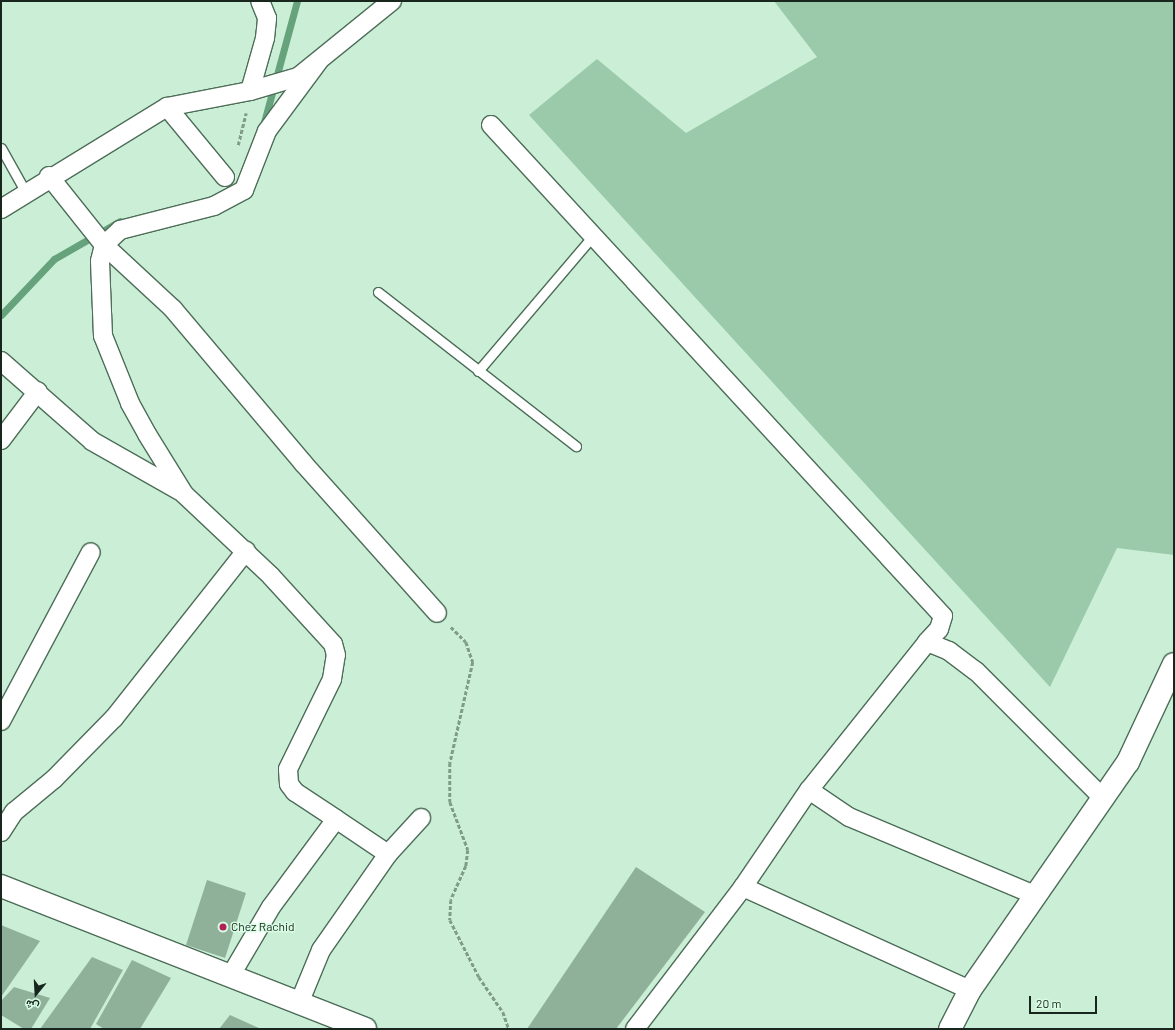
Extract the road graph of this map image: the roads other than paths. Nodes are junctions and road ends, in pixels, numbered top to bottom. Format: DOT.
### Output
graph roads {
  1 [pos="260,1"];
  2 [pos="392,1"];
  3 [pos="318,62"];
  4 [pos="255,90"];
  5 [pos="166,107"];
  6 [pos="491,126"];
  7 [pos="1,148"];
  8 [pos="49,176"];
  9 [pos="225,177"];
  10 [pos="25,191"];
  11 [pos="1,209"];
  12 [pos="593,236"];
  13 [pos="104,245"];
  14 [pos="378,292"];
  15 [pos="1,360"];
  16 [pos="478,371"];
  17 [pos="38,391"];
  18 [pos="1,440"];
  19 [pos="576,446"];
  20 [pos="184,494"];
  21 [pos="246,551"];
  22 [pos="91,552"];
  23 [pos="437,613"];
  24 [pos="927,642"];
  25 [pos="1174,664"];
  26 [pos="1,721"];
  27 [pos="809,790"];
  28 [pos="1102,798"];
  29 [pos="421,818"];
  30 [pos="336,819"];
  31 [pos="1,832"];
  32 [pos="388,854"];
  33 [pos="1,886"];
  34 [pos="744,887"];
  35 [pos="1035,895"];
  36 [pos="231,976"];
  37 [pos="970,990"];
  38 [pos="300,1001"];
  39 [pos="364,1029"];
  40 [pos="635,1029"];
  41 [pos="950,1029"];
  1 -- 4 [label="street"];
  2 -- 3 [label="street"];
  3 -- 4 [label="street"];
  3 -- 13 [label="street"];
  4 -- 5 [label="street"];
  5 -- 8 [label="street"];
  5 -- 9 [label="street"];
  6 -- 12 [label="street"];
  7 -- 10 [label="lane"];
  8 -- 10 [label="street"];
  8 -- 13 [label="street"];
  10 -- 11 [label="street"];
  12 -- 16 [label="lane"];
  12 -- 24 [label="street"];
  13 -- 20 [label="street"];
  13 -- 23 [label="street"];
  14 -- 16 [label="lane"];
  15 -- 17 [label="street"];
  16 -- 19 [label="lane"];
  17 -- 18 [label="street"];
  17 -- 20 [label="street"];
  20 -- 21 [label="street"];
  21 -- 30 [label="street"];
  21 -- 31 [label="street"];
  22 -- 26 [label="street"];
  24 -- 27 [label="street"];
  24 -- 28 [label="street"];
  25 -- 28 [label="street"];
  27 -- 34 [label="street"];
  27 -- 35 [label="street"];
  28 -- 35 [label="street"];
  29 -- 32 [label="street"];
  30 -- 32 [label="street"];
  30 -- 36 [label="street"];
  32 -- 38 [label="street"];
  33 -- 36 [label="street"];
  34 -- 37 [label="street"];
  34 -- 40 [label="street"];
  35 -- 37 [label="street"];
  36 -- 38 [label="street"];
  37 -- 41 [label="street"];
  38 -- 39 [label="street"];
}
